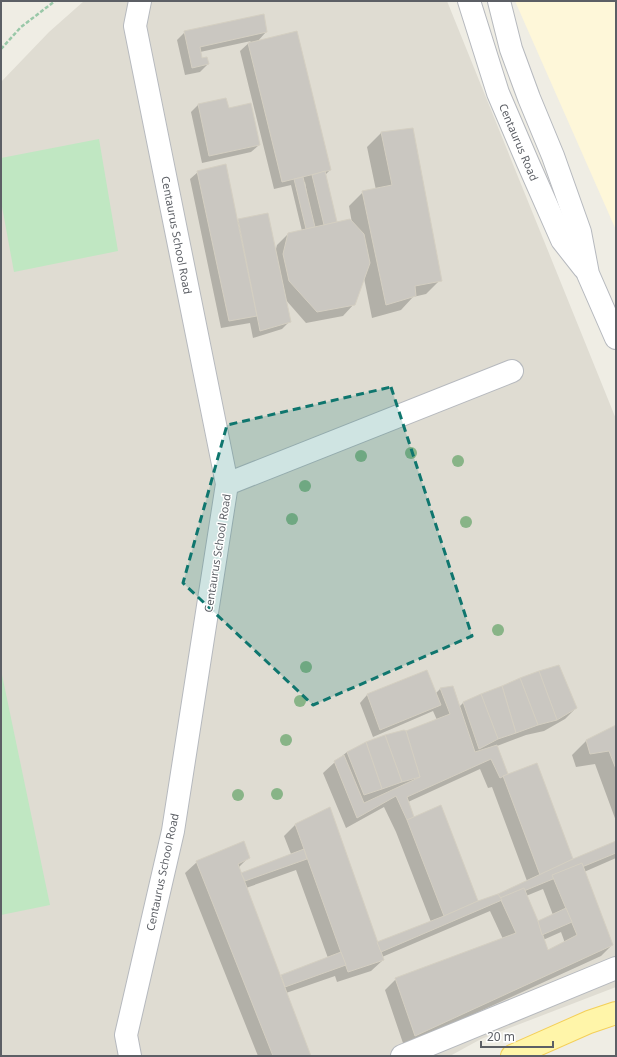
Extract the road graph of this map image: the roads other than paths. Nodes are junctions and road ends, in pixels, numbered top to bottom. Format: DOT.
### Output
graph roads {
  1 [pos="140,1"];
  2 [pos="469,1"];
  3 [pos="499,1"];
  4 [pos="588,274"];
  5 [pos="616,338"];
  6 [pos="512,371"];
  7 [pos="227,484"];
  8 [pos="616,968"];
  9 [pos="616,1013"];
  10 [pos="130,1056"];
  11 [pos="402,1056"];
  12 [pos="512,1056"];
  1 -- 7 [label="street, Centaurus School Road"];
  2 -- 4 [label="street, Centaurus Road"];
  3 -- 4 [label="street, Centaurus Road"];
  4 -- 5 [label="street, Centaurus Road"];
  6 -- 7 [label="street"];
  7 -- 10 [label="street, Centaurus School Road"];
  8 -- 11 [label="street"];
  9 -- 12 [label="main road"];
}
